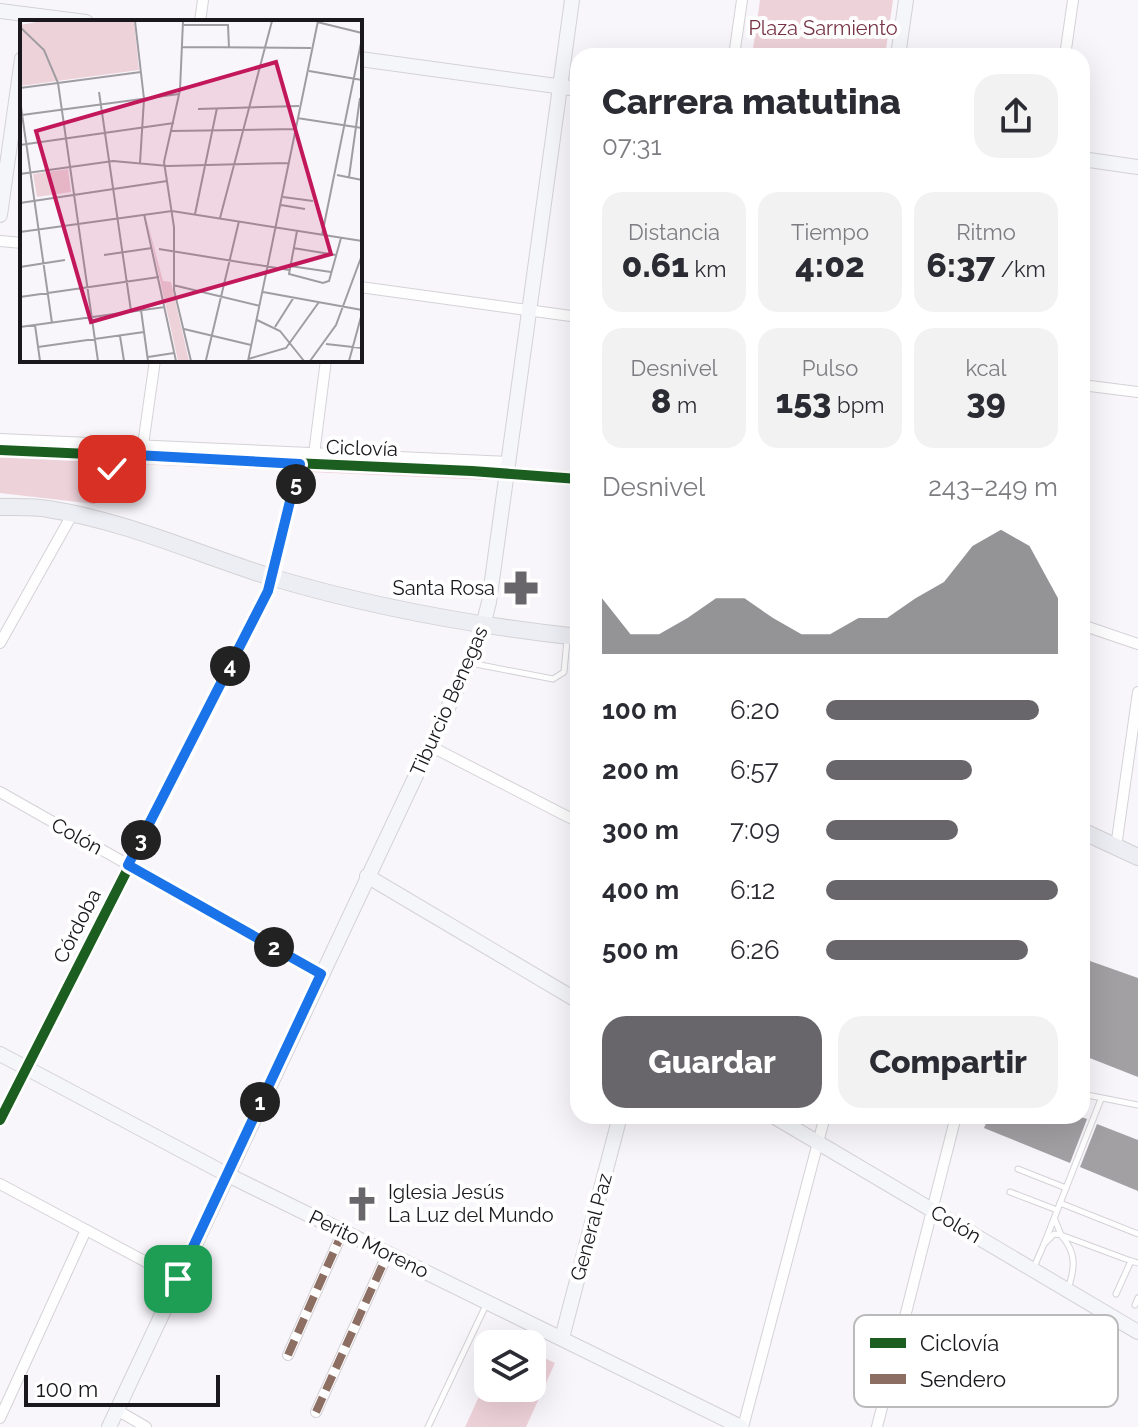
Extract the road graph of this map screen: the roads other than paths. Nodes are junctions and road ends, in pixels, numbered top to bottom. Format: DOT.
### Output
graph roads {
  1 [pos="203,0"];
  2 [pos="572,0"];
  3 [pos="742,0"];
  4 [pos="906,0"];
  5 [pos="1073,0"];
  6 [pos="0,11"];
  7 [pos="29,12"];
  8 [pos="75,20"];
  9 [pos="200,20"];
  10 [pos="735,48"];
  11 [pos="899,48"];
  12 [pos="1066,48"];
  13 [pos="362,59"];
  14 [pos="20,73"];
  15 [pos="561,86"];
  16 [pos="570,88"];
  17 [pos="1090,160"];
  18 [pos="1138,167"];
  19 [pos="0,215"];
  20 [pos="0,241"];
  21 [pos="20,243"];
  22 [pos="362,287"];
  23 [pos="530,310"];
  24 [pos="570,316"];
  25 [pos="155,362"];
  26 [pos="326,362"];
  27 [pos="1090,386"];
  28 [pos="1138,392"];
  29 [pos="0,439"];
  30 [pos="143,445"];
  31 [pos="315,459"];
  32 [pos="509,462"];
  33 [pos="292,493"];
  34 [pos="0,507"];
  35 [pos="73,513"];
  36 [pos="273,577"];
  37 [pos="485,624"];
  38 [pos="1090,628"];
  39 [pos="570,636"];
  40 [pos="0,643"];
  41 [pos="1138,644"];
  42 [pos="570,648"];
  43 [pos="469,663"];
  44 [pos="1138,692"];
  45 [pos="430,746"];
  46 [pos="0,792"];
  47 [pos="570,818"];
  48 [pos="1090,835"];
  49 [pos="1116,847"];
  50 [pos="1138,857"];
  51 [pos="128,865"];
  52 [pos="367,876"];
  53 [pos="321,974"];
  54 [pos="570,996"];
  55 [pos="0,1054"];
  56 [pos="24,1067"];
  57 [pos="1090,1096"];
  58 [pos="1101,1099"];
  59 [pos="1138,1105"];
  60 [pos="0,1120"];
  61 [pos="618,1124"];
  62 [pos="786,1124"];
  63 [pos="823,1124"];
  64 [pos="954,1124"];
  65 [pos="818,1143"];
  66 [pos="1018,1169"];
  67 [pos="226,1174"];
  68 [pos="0,1184"];
  69 [pos="1066,1188"];
  70 [pos="1010,1192"];
  71 [pos="1060,1203"];
  72 [pos="932,1210"];
  73 [pos="1056,1214"];
  74 [pos="86,1230"];
  75 [pos="343,1231"];
  76 [pos="1138,1234"];
  77 [pos="1061,1235"];
  78 [pos="1044,1244"];
  79 [pos="388,1253"];
  80 [pos="1131,1261"];
  81 [pos="1138,1263"];
  82 [pos="1033,1270"];
  83 [pos="178,1279"];
  84 [pos="1067,1290"];
  85 [pos="1116,1294"];
  86 [pos="1138,1298"];
  87 [pos="488,1302"];
  88 [pos="1135,1305"];
  89 [pos="905,1315"];
  90 [pos="1109,1315"];
  91 [pos="1118,1320"];
  92 [pos="1138,1332"];
  93 [pos="562,1338"];
  94 [pos="288,1355"];
  95 [pos="882,1407"];
  96 [pos="117,1410"];
  97 [pos="316,1412"];
  98 [pos="0,1418"];
  99 [pos="109,1427"];
  100 [pos="146,1427"];
  101 [pos="428,1427"];
  102 [pos="742,1427"];
  103 [pos="877,1427"];
  1 -- 9 [label="street"];
  2 -- 15 [label="main road, Tiburcio Benegas"];
  3 -- 10 [label="street"];
  4 -- 11 [label="main road"];
  5 -- 12 [label="street"];
  6 -- 7 [label="main road"];
  7 -- 8 [label="main road"];
  13 -- 15 [label="main road"];
  14 -- 19 [label="main road"];
  15 -- 16 [label="main road"];
  15 -- 23 [label="main road, Tiburcio Benegas"];
  17 -- 18 [label="main road"];
  20 -- 21 [label="street"];
  22 -- 23 [label="street"];
  23 -- 24 [label="street"];
  23 -- 32 [label="main road, Tiburcio Benegas"];
  25 -- 30 [label="street"];
  26 -- 31 [label="street"];
  27 -- 28 [label="street"];
  29 -- 30 [label="street"];
  30 -- 31 [label="street"];
  31 -- 32 [label="street"];
  32 -- 37 [label="main road, Tiburcio Benegas"];
  33 -- 36 [label="street, Córdoba"];
  34 -- 35 [label="main road"];
  35 -- 36 [label="main road"];
  35 -- 40 [label="street"];
  36 -- 37 [label="main road"];
  36 -- 51 [label="street, Córdoba"];
  37 -- 39 [label="main road"];
  37 -- 43 [label="main road, Tiburcio Benegas"];
  38 -- 41 [label="street"];
  42 -- 43 [label="lane"];
  43 -- 45 [label="main road, Tiburcio Benegas"];
  44 -- 49 [label="street"];
  45 -- 47 [label="street"];
  45 -- 52 [label="main road, Tiburcio Benegas"];
  46 -- 51 [label="street, Colón"];
  48 -- 49 [label="main road"];
  49 -- 50 [label="main road"];
  51 -- 53 [label="street, Colón"];
  51 -- 56 [label="street, Córdoba"];
  52 -- 53 [label="main road, Tiburcio Benegas"];
  52 -- 54 [label="main road"];
  53 -- 67 [label="main road, Tiburcio Benegas"];
  55 -- 56 [label="main road, Perito Moreno"];
  56 -- 60 [label="street, Córdoba"];
  56 -- 67 [label="main road, Perito Moreno"];
  57 -- 58 [label="lane"];
  58 -- 59 [label="lane"];
  58 -- 69 [label="lane"];
  61 -- 93 [label="main road, General Paz"];
  62 -- 65 [label="main road, Colón"];
  63 -- 65 [label="street"];
  64 -- 72 [label="street"];
  65 -- 72 [label="main road, Colón"];
  65 -- 102 [label="street"];
  66 -- 69 [label="lane"];
  67 -- 75 [label="main road, Perito Moreno"];
  67 -- 83 [label="main road, Tiburcio Benegas"];
  68 -- 74 [label="street"];
  69 -- 71 [label="lane"];
  70 -- 73 [label="lane"];
  71 -- 73 [label="lane"];
  71 -- 76 [label="lane"];
  72 -- 82 [label="main road, Colón"];
  72 -- 89 [label="street"];
  73 -- 77 [label="lane"];
  73 -- 78 [label="lane"];
  74 -- 83 [label="street"];
  74 -- 98 [label="street"];
  75 -- 79 [label="main road, Perito Moreno"];
  75 -- 94 [label="street"];
  77 -- 78 [label="lane"];
  77 -- 80 [label="lane"];
  77 -- 84 [label="lane"];
  78 -- 82 [label="lane"];
  79 -- 87 [label="main road, Perito Moreno"];
  79 -- 97 [label="street"];
  80 -- 81 [label="lane"];
  80 -- 85 [label="lane"];
  82 -- 84 [label="main road, Colón"];
  83 -- 96 [label="main road, Tiburcio Benegas"];
  84 -- 90 [label="main road, Colón"];
  86 -- 88 [label="lane"];
  87 -- 93 [label="main road, Perito Moreno"];
  87 -- 101 [label="lane"];
  91 -- 92 [label="main road, Colón"];
  93 -- 102 [label="main road, Perito Moreno"];
  95 -- 103 [label="street"];
  96 -- 99 [label="main road, Tiburcio Benegas"];
  96 -- 100 [label="street"];
}
